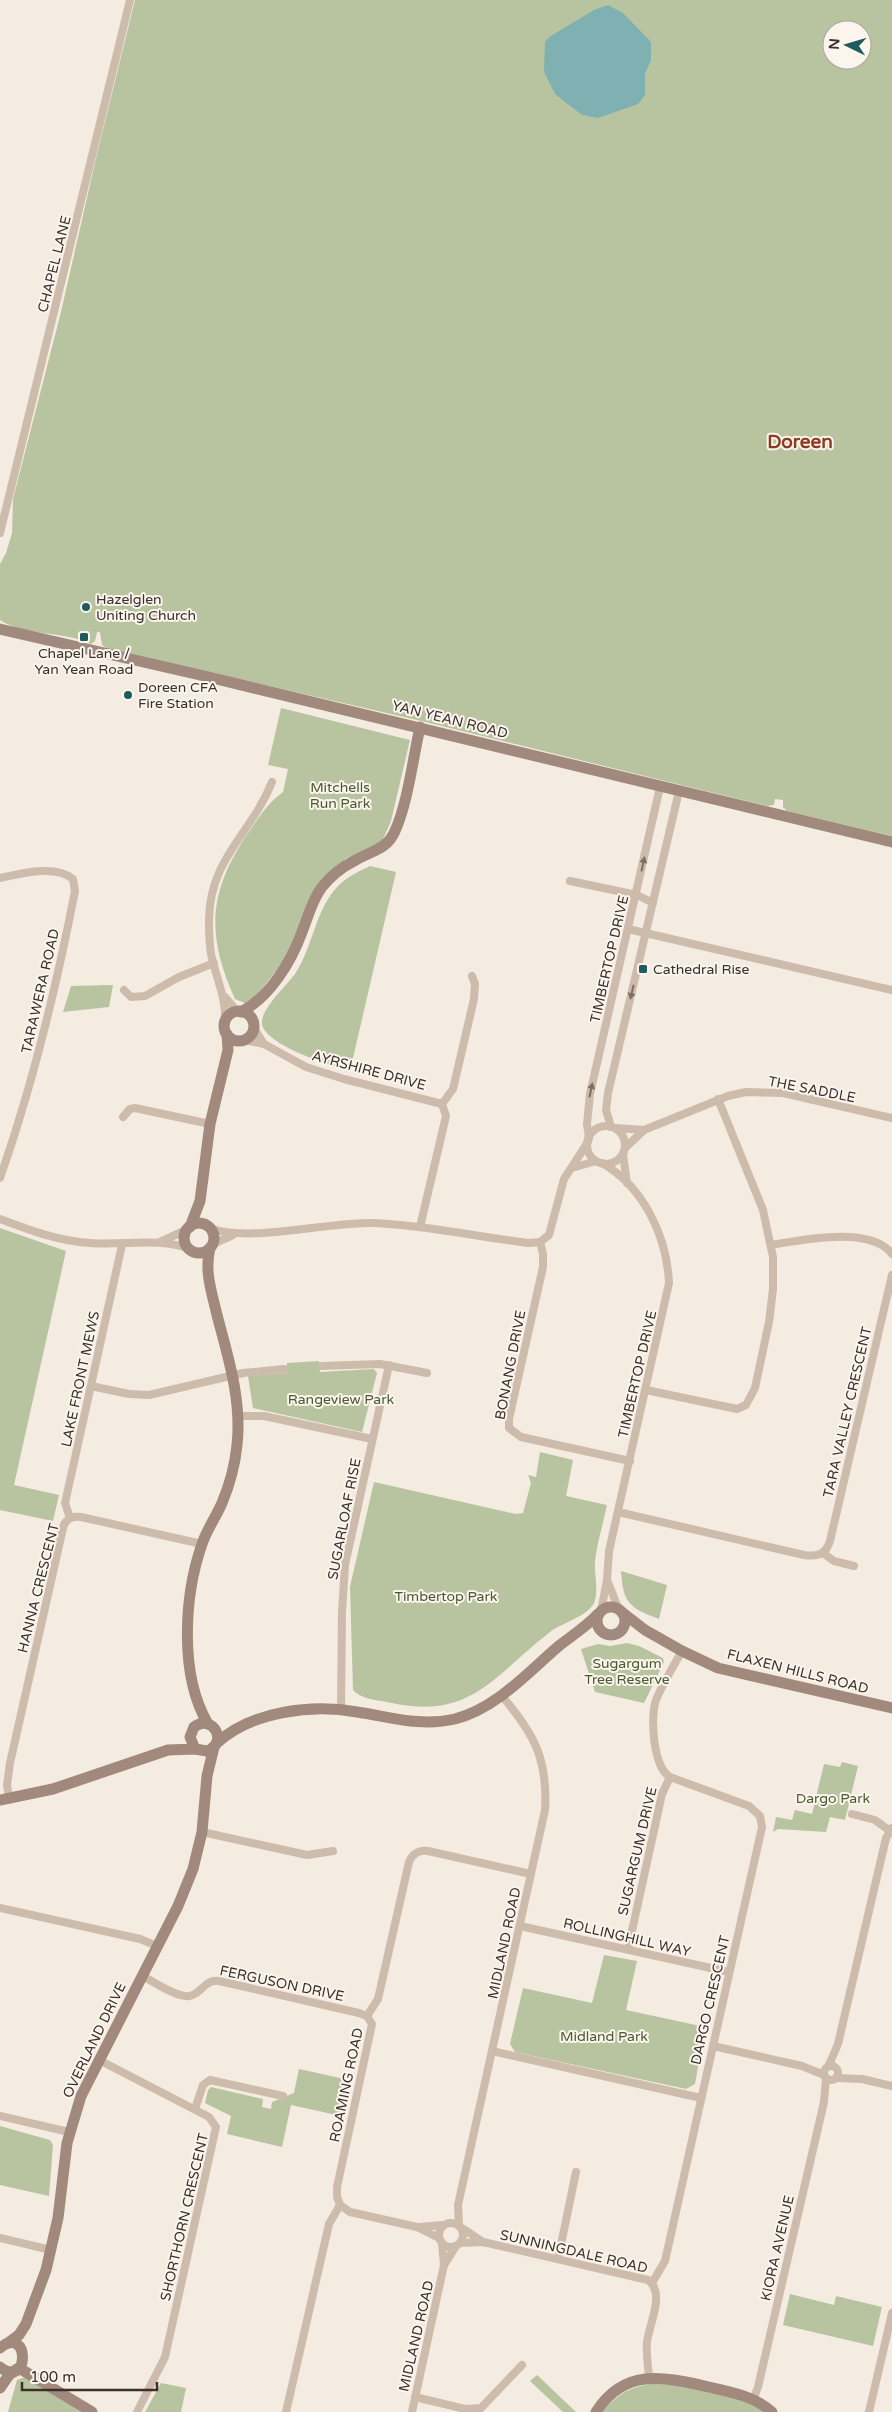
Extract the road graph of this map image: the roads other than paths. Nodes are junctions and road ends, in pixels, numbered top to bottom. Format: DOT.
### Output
graph roads {
  1 [pos="130,0"];
  2 [pos="0,533"];
  3 [pos="0,629"];
  4 [pos="420,727"];
  5 [pos="272,782"];
  6 [pos="660,787"];
  7 [pos="679,791"];
  8 [pos="892,842"];
  9 [pos="0,878"];
  10 [pos="570,881"];
  11 [pos="637,895"];
  12 [pos="653,903"];
  13 [pos="628,929"];
  14 [pos="646,934"];
  15 [pos="214,963"];
  16 [pos="472,976"];
  17 [pos="124,990"];
  18 [pos="892,990"];
  19 [pos="224,996"];
  20 [pos="258,1000"];
  21 [pos="239,1012"];
  22 [pos="254,1026"];
  23 [pos="226,1029"];
  24 [pos="243,1040"];
  25 [pos="264,1044"];
  26 [pos="226,1063"];
  27 [pos="718,1099"];
  28 [pos="442,1104"];
  29 [pos="122,1117"];
  30 [pos="892,1118"];
  31 [pos="210,1124"];
  32 [pos="612,1127"];
  33 [pos="644,1130"];
  34 [pos="588,1140"];
  35 [pos="624,1151"];
  36 [pos="599,1162"];
  37 [pos="570,1170"];
  38 [pos="0,1178"];
  39 [pos="627,1183"];
  40 [pos="200,1201"];
  41 [pos="0,1219"];
  42 [pos="209,1227"];
  43 [pos="420,1227"];
  44 [pos="189,1228"];
  45 [pos="235,1234"];
  46 [pos="160,1242"];
  47 [pos="540,1242"];
  48 [pos="122,1245"];
  49 [pos="771,1245"];
  50 [pos="212,1246"];
  51 [pos="191,1250"];
  52 [pos="892,1253"];
  53 [pos="208,1274"];
  54 [pos="892,1276"];
  55 [pos="388,1365"];
  56 [pos="322,1366"];
  57 [pos="284,1369"];
  58 [pos="427,1373"];
  59 [pos="232,1375"];
  60 [pos="91,1386"];
  61 [pos="646,1390"];
  62 [pos="239,1416"];
  63 [pos="372,1440"];
  64 [pos="630,1461"];
  65 [pos="618,1512"];
  66 [pos="70,1518"];
  67 [pos="202,1544"];
  68 [pos="823,1553"];
  69 [pos="854,1566"];
  70 [pos="608,1580"];
  71 [pos="621,1611"];
  72 [pos="600,1613"];
  73 [pos="645,1630"];
  74 [pos="602,1632"];
  75 [pos="620,1632"];
  76 [pos="571,1636"];
  77 [pos="682,1651"];
  78 [pos="501,1695"];
  79 [pos="196,1698"];
  80 [pos="892,1708"];
  81 [pos="341,1710"];
  82 [pos="210,1724"];
  83 [pos="237,1727"];
  84 [pos="192,1730"];
  85 [pos="216,1745"];
  86 [pos="197,1749"];
  87 [pos="168,1750"];
  88 [pos="207,1776"];
  89 [pos="670,1777"];
  90 [pos="4,1799"];
  91 [pos="852,1814"];
  92 [pos="891,1830"];
  93 [pos="202,1832"];
  94 [pos="333,1851"];
  95 [pos="532,1874"];
  96 [pos="0,1908"];
  97 [pos="520,1926"];
  98 [pos="157,1946"];
  99 [pos="628,1949"];
  100 [pos="729,1972"];
  101 [pos="142,1976"];
  102 [pos="367,2016"];
  103 [pos="713,2046"];
  104 [pos="492,2051"];
  105 [pos="98,2060"];
  106 [pos="802,2066"];
  107 [pos="832,2067"];
  108 [pos="830,2078"];
  109 [pos="862,2079"];
  110 [pos="892,2086"];
  111 [pos="283,2096"];
  112 [pos="701,2098"];
  113 [pos="195,2109"];
  114 [pos="0,2116"];
  115 [pos="69,2132"];
  116 [pos="576,2172"];
  117 [pos="340,2205"];
  118 [pos="458,2205"];
  119 [pos="445,2224"];
  120 [pos="460,2226"];
  121 [pos="417,2227"];
  122 [pos="0,2238"];
  123 [pos="441,2241"];
  124 [pos="483,2242"];
  125 [pos="458,2245"];
  126 [pos="51,2250"];
  127 [pos="558,2258"];
  128 [pos="444,2265"];
  129 [pos="652,2283"];
  130 [pos="892,2313"];
  131 [pos="26,2324"];
  132 [pos="4,2344"];
  133 [pos="23,2352"];
  134 [pos="522,2365"];
  135 [pos="0,2367"];
  136 [pos="18,2369"];
  137 [pos="649,2377"];
  138 [pos="37,2378"];
  139 [pos="0,2388"];
  140 [pos="415,2398"];
  141 [pos="753,2400"];
  142 [pos="92,2412"];
  143 [pos="137,2412"];
  144 [pos="286,2412"];
  145 [pos="412,2412"];
  146 [pos="596,2412"];
  147 [pos="772,2412"];
  148 [pos="869,2412"];
  1 -- 2 [label="street, CHAPEL LANE"];
  3 -- 4 [label="street, YAN YEAN ROAD"];
  4 -- 6 [label="street, YAN YEAN ROAD"];
  4 -- 20 [label="street"];
  5 -- 15 [label="street"];
  6 -- 7 [label="street, YAN YEAN ROAD"];
  11 -- 6 [label="street, TIMBERTOP DRIVE, one-way"];
  7 -- 8 [label="street, YAN YEAN ROAD"];
  7 -- 12 [label="street"];
  9 -- 38 [label="street, TARAWERA ROAD"];
  10 -- 11 [label="street"];
  11 -- 12 [label="street"];
  11 -- 13 [label="street, TIMBERTOP DRIVE"];
  12 -- 14 [label="street"];
  13 -- 14 [label="street"];
  34 -- 13 [label="street, TIMBERTOP DRIVE, one-way"];
  14 -- 18 [label="street"];
  14 -- 32 [label="street, one-way"];
  15 -- 17 [label="street"];
  15 -- 19 [label="street"];
  16 -- 28 [label="street"];
  19 -- 21 [label="street"];
  19 -- 23 [label="street"];
  20 -- 21 [label="street"];
  20 -- 22 [label="street"];
  21 -- 22 [label="street"];
  21 -- 23 [label="street"];
  22 -- 24 [label="street"];
  22 -- 25 [label="street, AYRSHIRE DRIVE"];
  23 -- 24 [label="street"];
  23 -- 26 [label="street"];
  24 -- 25 [label="street, AYRSHIRE DRIVE"];
  24 -- 26 [label="street"];
  25 -- 28 [label="street, AYRSHIRE DRIVE"];
  26 -- 31 [label="street"];
  27 -- 30 [label="street, THE SADDLE"];
  27 -- 33 [label="street, THE SADDLE"];
  27 -- 49 [label="street"];
  28 -- 43 [label="street"];
  29 -- 31 [label="street"];
  31 -- 40 [label="street"];
  32 -- 33 [label="street, THE SADDLE"];
  32 -- 34 [label="street"];
  32 -- 35 [label="street"];
  33 -- 35 [label="street, THE SADDLE"];
  34 -- 36 [label="street"];
  34 -- 37 [label="street"];
  35 -- 36 [label="street"];
  35 -- 39 [label="street, TIMBERTOP DRIVE"];
  36 -- 37 [label="street"];
  36 -- 39 [label="street, TIMBERTOP DRIVE"];
  37 -- 47 [label="street"];
  39 -- 61 [label="street, TIMBERTOP DRIVE"];
  40 -- 42 [label="street"];
  40 -- 44 [label="street"];
  41 -- 48 [label="street"];
  42 -- 44 [label="street"];
  42 -- 45 [label="street"];
  42 -- 50 [label="street"];
  43 -- 45 [label="street"];
  43 -- 47 [label="street"];
  44 -- 46 [label="street"];
  44 -- 51 [label="street"];
  45 -- 50 [label="street"];
  46 -- 48 [label="street"];
  46 -- 51 [label="street"];
  47 -- 64 [label="street, BONANG DRIVE"];
  48 -- 60 [label="street, LAKE FRONT MEWS"];
  49 -- 52 [label="street"];
  49 -- 61 [label="street"];
  50 -- 51 [label="street"];
  50 -- 53 [label="street"];
  51 -- 53 [label="street"];
  53 -- 59 [label="street"];
  54 -- 68 [label="street, TARA VALLEY CRESCENT"];
  55 -- 56 [label="street"];
  55 -- 58 [label="street"];
  55 -- 63 [label="street, SUGARLOAF RISE"];
  57 -- 59 [label="street"];
  59 -- 60 [label="street"];
  59 -- 62 [label="street"];
  60 -- 66 [label="street, LAKE FRONT MEWS"];
  61 -- 64 [label="street, TIMBERTOP DRIVE"];
  62 -- 63 [label="street"];
  62 -- 67 [label="street"];
  63 -- 81 [label="street, SUGARLOAF RISE"];
  64 -- 65 [label="street, TIMBERTOP DRIVE"];
  65 -- 68 [label="street"];
  65 -- 70 [label="street, TIMBERTOP DRIVE"];
  66 -- 67 [label="street, HANNA CRESCENT"];
  66 -- 90 [label="street, HANNA CRESCENT"];
  67 -- 79 [label="street"];
  68 -- 69 [label="street"];
  70 -- 71 [label="street, TIMBERTOP DRIVE"];
  70 -- 72 [label="street, TIMBERTOP DRIVE"];
  71 -- 72 [label="street"];
  71 -- 73 [label="street, FLAXEN HILLS ROAD"];
  71 -- 75 [label="street"];
  72 -- 74 [label="street"];
  72 -- 76 [label="street"];
  73 -- 75 [label="street"];
  73 -- 77 [label="street, FLAXEN HILLS ROAD"];
  74 -- 75 [label="street"];
  74 -- 76 [label="street"];
  76 -- 78 [label="street"];
  77 -- 80 [label="street, FLAXEN HILLS ROAD"];
  77 -- 89 [label="street, SUGARGUM DRIVE"];
  78 -- 81 [label="street"];
  78 -- 95 [label="street, MIDLAND ROAD"];
  79 -- 82 [label="street"];
  79 -- 84 [label="street"];
  81 -- 83 [label="street"];
  82 -- 83 [label="street"];
  82 -- 84 [label="street"];
  82 -- 85 [label="street"];
  83 -- 85 [label="street"];
  84 -- 86 [label="street"];
  84 -- 87 [label="street"];
  85 -- 86 [label="street"];
  85 -- 88 [label="street, OVERLAND DRIVE"];
  86 -- 87 [label="street"];
  86 -- 88 [label="street, OVERLAND DRIVE"];
  87 -- 90 [label="street"];
  88 -- 93 [label="street, OVERLAND DRIVE"];
  89 -- 99 [label="street, SUGARGUM DRIVE"];
  89 -- 100 [label="street, DARGO CRESCENT"];
  91 -- 92 [label="street"];
  92 -- 107 [label="street"];
  93 -- 94 [label="street"];
  93 -- 98 [label="street, OVERLAND DRIVE"];
  95 -- 97 [label="street, MIDLAND ROAD"];
  95 -- 102 [label="street, ROAMING ROAD"];
  96 -- 98 [label="street"];
  97 -- 99 [label="street, ROLLINGHILL WAY"];
  97 -- 104 [label="street, MIDLAND ROAD"];
  98 -- 101 [label="street, OVERLAND DRIVE"];
  99 -- 100 [label="street, ROLLINGHILL WAY"];
  100 -- 103 [label="street, DARGO CRESCENT"];
  101 -- 102 [label="street, FERGUSON DRIVE"];
  101 -- 105 [label="street, OVERLAND DRIVE"];
  102 -- 117 [label="street, ROAMING ROAD"];
  103 -- 106 [label="street"];
  103 -- 112 [label="street, DARGO CRESCENT"];
  104 -- 112 [label="street"];
  104 -- 118 [label="street, MIDLAND ROAD"];
  105 -- 113 [label="street, SHORTHORN CRESCENT"];
  105 -- 115 [label="street, OVERLAND DRIVE"];
  106 -- 107 [label="street"];
  106 -- 108 [label="street"];
  107 -- 108 [label="street"];
  107 -- 108 [label="street"];
  107 -- 109 [label="street"];
  108 -- 109 [label="street"];
  108 -- 141 [label="street, KIORA AVENUE"];
  109 -- 110 [label="street"];
  111 -- 113 [label="street"];
  112 -- 129 [label="street, DARGO CRESCENT"];
  113 -- 143 [label="street, SHORTHORN CRESCENT"];
  114 -- 115 [label="street"];
  115 -- 126 [label="street, OVERLAND DRIVE"];
  116 -- 127 [label="street"];
  117 -- 121 [label="street"];
  117 -- 144 [label="street"];
  118 -- 119 [label="street, MIDLAND ROAD"];
  118 -- 120 [label="street, MIDLAND ROAD"];
  119 -- 120 [label="street"];
  119 -- 121 [label="street"];
  119 -- 123 [label="street"];
  120 -- 124 [label="street, SUNNINGDALE ROAD"];
  120 -- 125 [label="street"];
  121 -- 123 [label="street"];
  122 -- 126 [label="street"];
  123 -- 125 [label="street"];
  123 -- 128 [label="street, MIDLAND ROAD"];
  124 -- 125 [label="street, SUNNINGDALE ROAD"];
  124 -- 127 [label="street, SUNNINGDALE ROAD"];
  125 -- 128 [label="street, MIDLAND ROAD"];
  126 -- 131 [label="street, OVERLAND DRIVE"];
  127 -- 129 [label="street, SUNNINGDALE ROAD"];
  128 -- 140 [label="street, MIDLAND ROAD"];
  129 -- 137 [label="street, SUNNINGDALE ROAD"];
  130 -- 148 [label="street"];
  131 -- 132 [label="street, OVERLAND DRIVE"];
  131 -- 133 [label="street, OVERLAND DRIVE"];
  132 -- 133 [label="street"];
  133 -- 136 [label="street, OVERLAND DRIVE"];
  133 -- 138 [label="street"];
  134 -- 140 [label="street"];
  135 -- 136 [label="street"];
  136 -- 138 [label="street"];
  136 -- 139 [label="street"];
  137 -- 141 [label="street"];
  137 -- 146 [label="street"];
  138 -- 142 [label="street"];
  140 -- 145 [label="street, MIDLAND ROAD"];
  141 -- 147 [label="street"];
}
